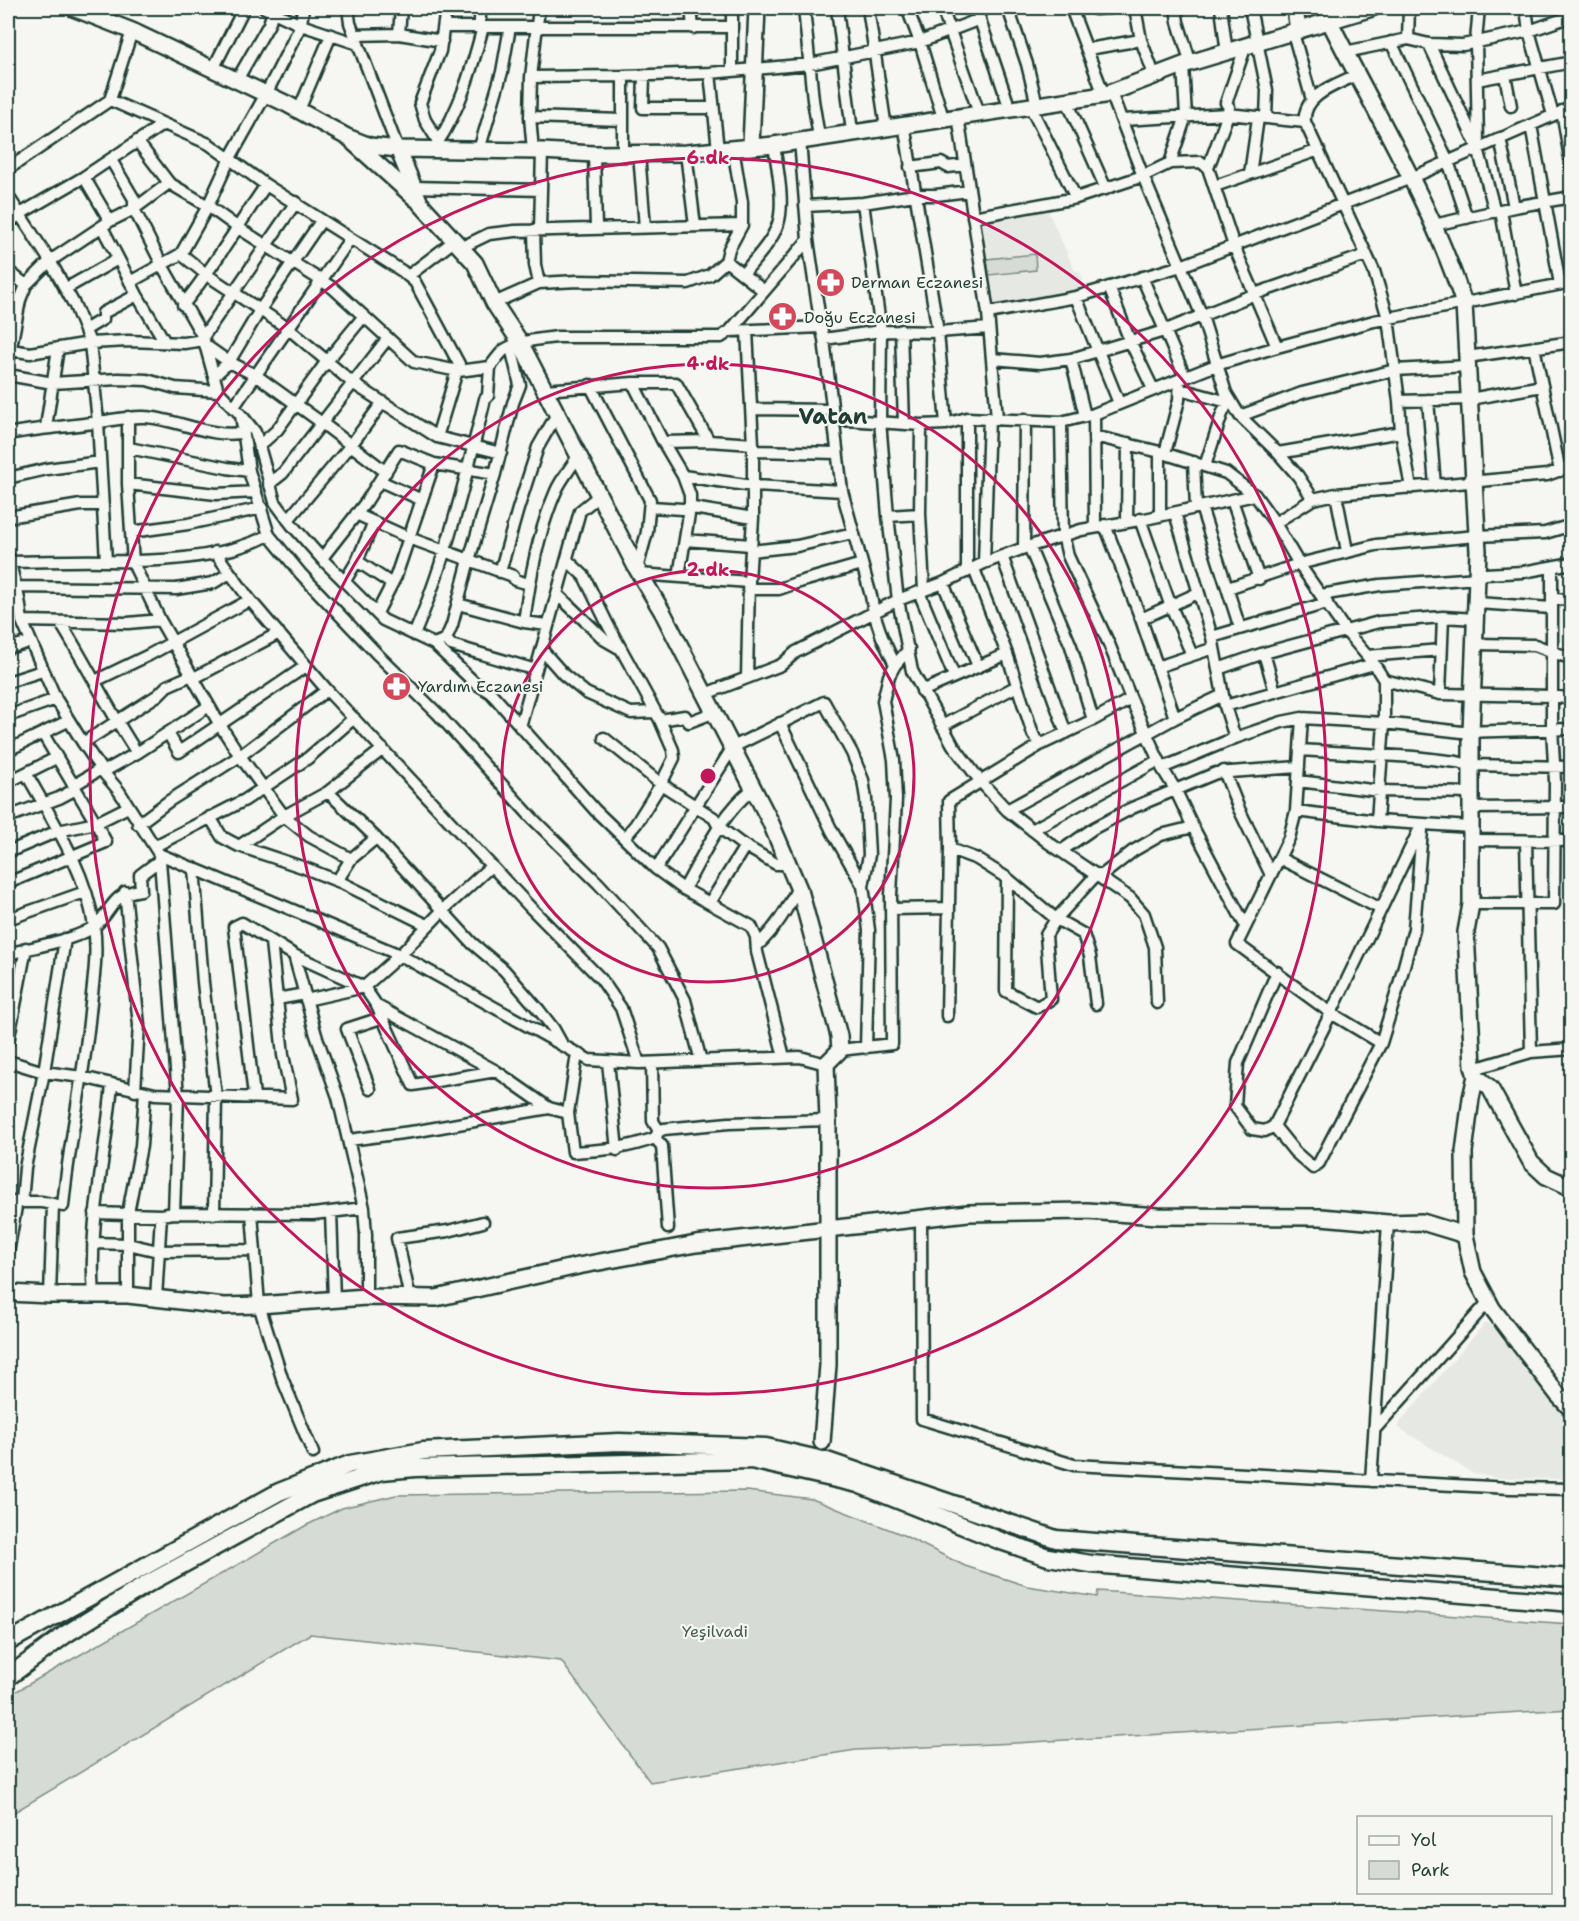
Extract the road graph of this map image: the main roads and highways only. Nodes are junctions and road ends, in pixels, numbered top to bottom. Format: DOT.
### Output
graph roads {
  1 [pos="1572,1578"];
  2 [pos="1572,1603"];
  3 [pos="8,1642"];
  4 [pos="8,1677"];
  1 -- 3 [label="main road"];
  2 -- 4 [label="main road"];
}
